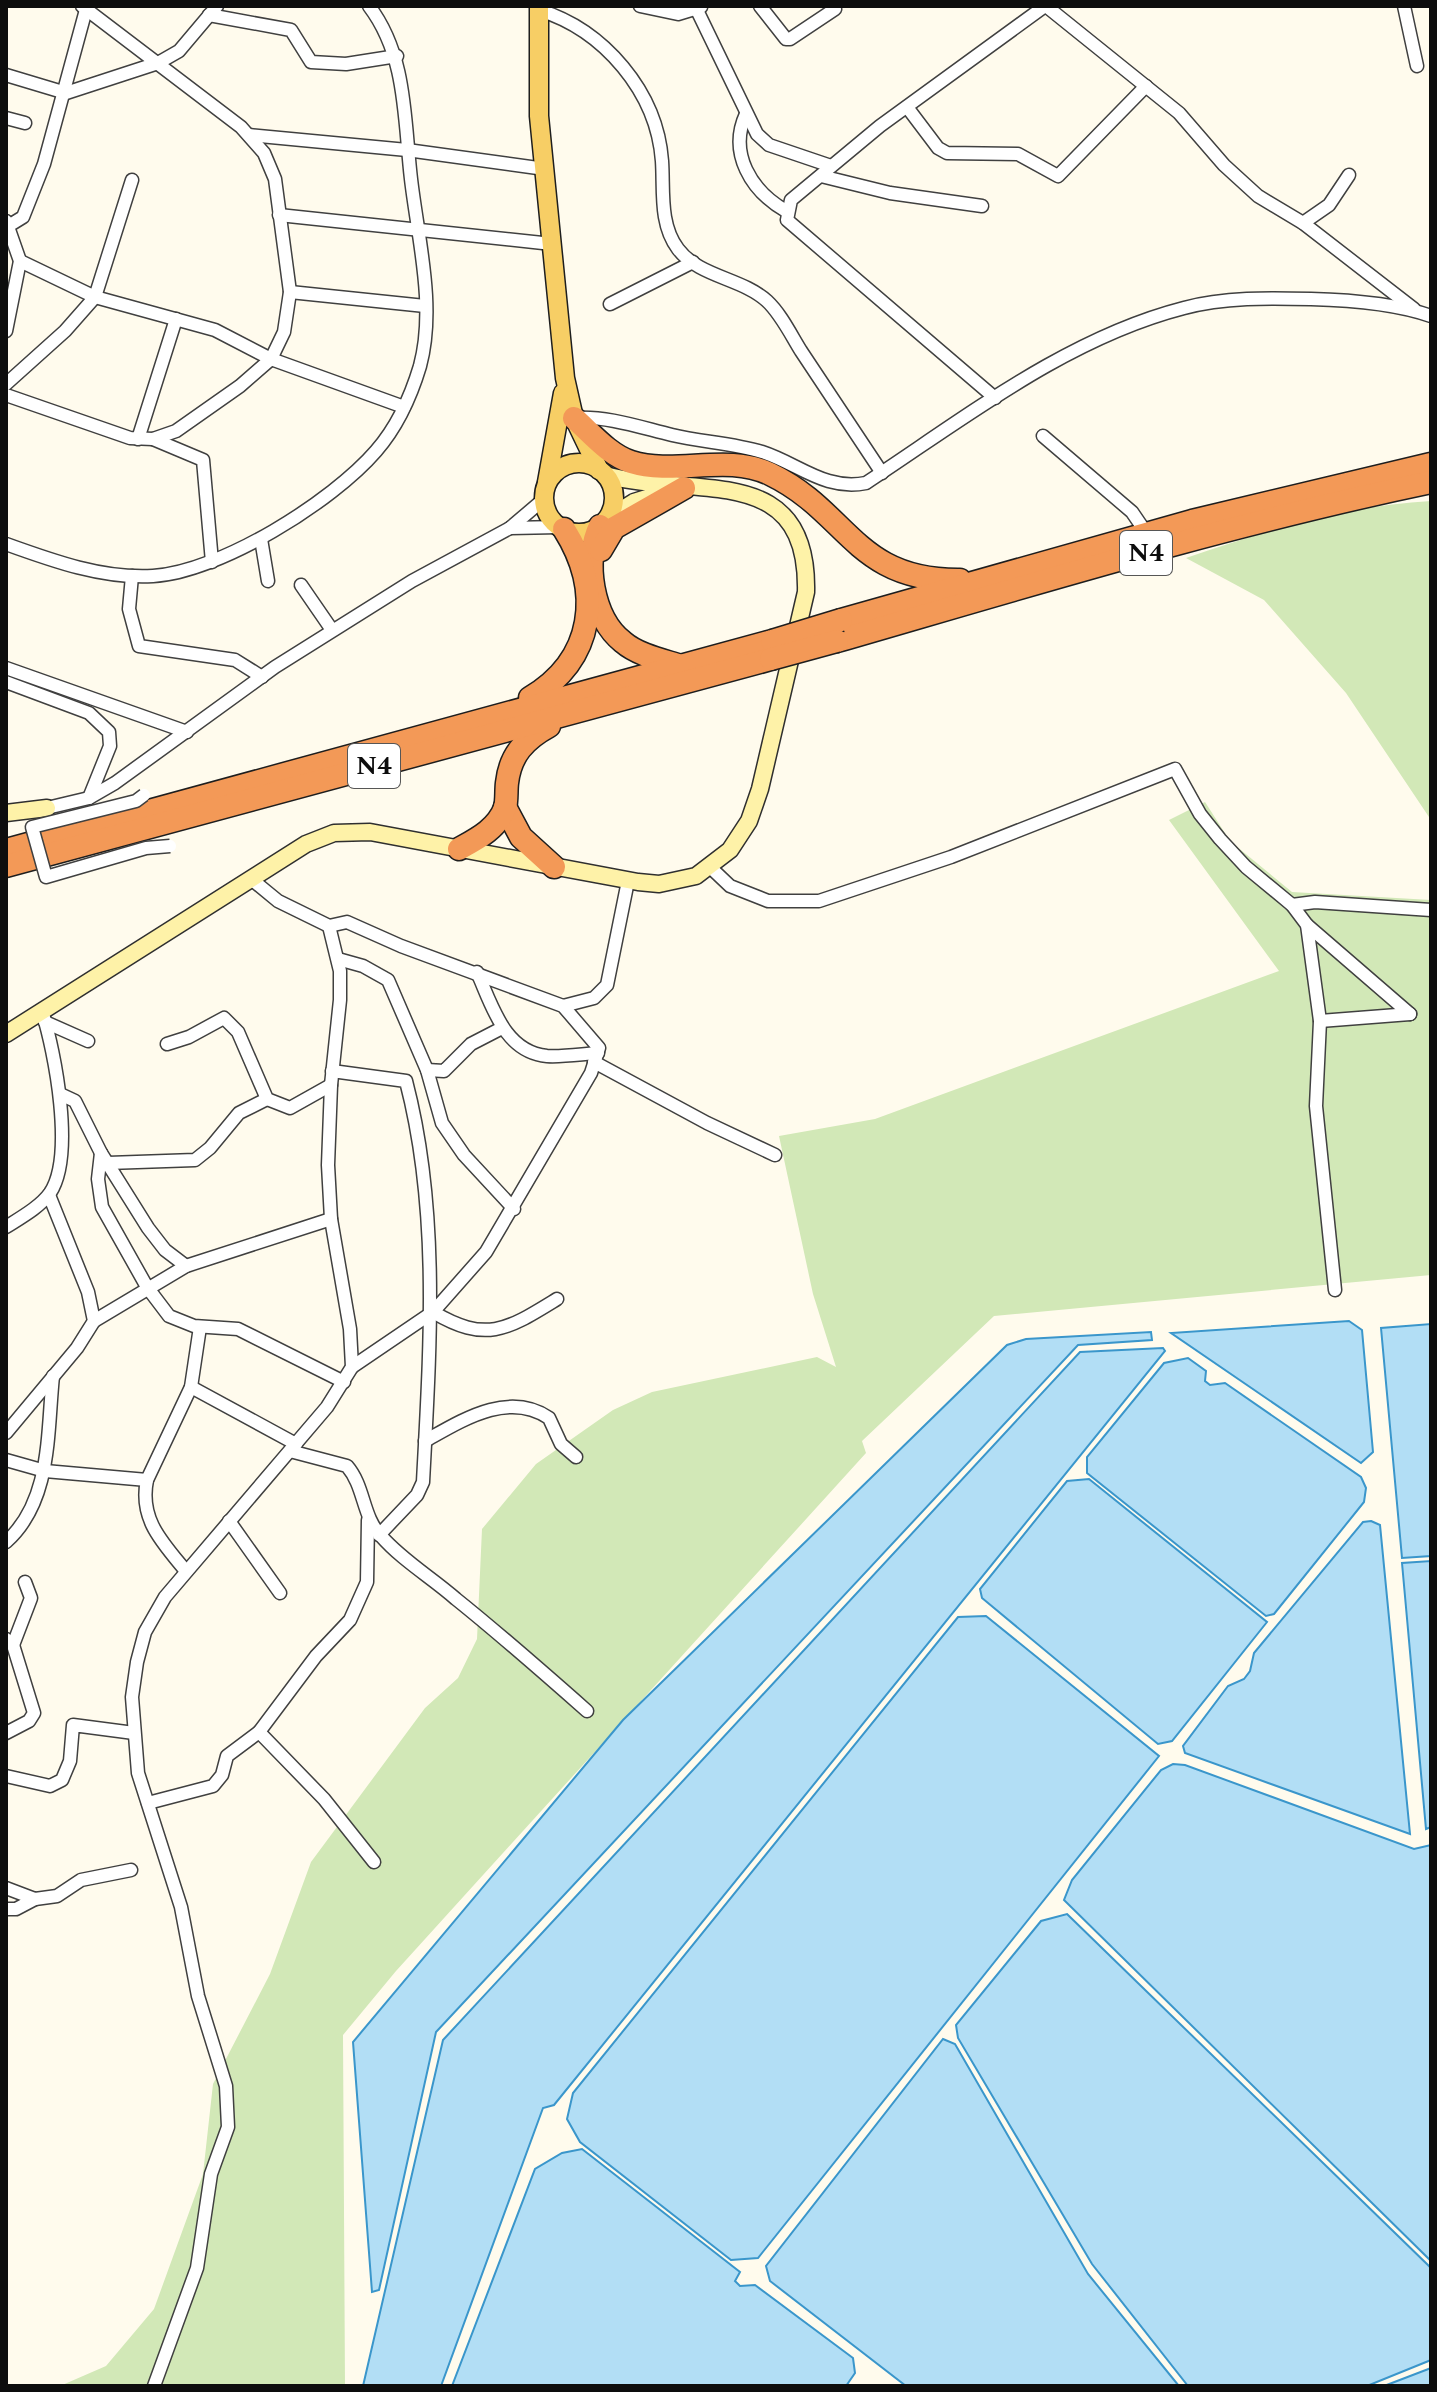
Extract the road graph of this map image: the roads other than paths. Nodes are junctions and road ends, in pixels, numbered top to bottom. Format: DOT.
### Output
graph roads {
  1 [pos="369,6"];
  2 [pos="640,6"];
  3 [pos="760,6"];
  4 [pos="1045,6"];
  5 [pos="1404,6"];
  6 [pos="85,7"];
  7 [pos="698,7"];
  8 [pos="539,8"];
  9 [pos="835,9"];
  10 [pos="213,11"];
  11 [pos="179,51"];
  12 [pos="397,56"];
  13 [pos="158,63"];
  14 [pos="1417,66"];
  15 [pos="6,75"];
  16 [pos="177,77"];
  17 [pos="1146,86"];
  18 [pos="66,93"];
  19 [pos="907,107"];
  20 [pos="746,114"];
  21 [pos="6,118"];
  22 [pos="25,123"];
  23 [pos="249,135"];
  24 [pos="407,150"];
  25 [pos="831,166"];
  26 [pos="545,169"];
  27 [pos="1349,175"];
  28 [pos="821,176"];
  29 [pos="132,180"];
  30 [pos="982,206"];
  31 [pos="786,211"];
  32 [pos="279,215"];
  33 [pos="8,223"];
  34 [pos="1303,223"];
  35 [pos="416,227"];
  36 [pos="552,244"];
  37 [pos="20,261"];
  38 [pos="693,262"];
  39 [pos="290,292"];
  40 [pos="95,297"];
  41 [pos="610,304"];
  42 [pos="425,306"];
  43 [pos="1416,311"];
  44 [pos="1431,316"];
  45 [pos="176,319"];
  46 [pos="6,331"];
  47 [pos="271,359"];
  48 [pos="6,384"];
  49 [pos="6,395"];
  50 [pos="995,398"];
  51 [pos="404,407"];
  52 [pos="567,424"];
  53 [pos="1043,436"];
  54 [pos="138,439"];
  55 [pos="153,439"];
  56 [pos="1431,464"];
  57 [pos="602,472"];
  58 [pos="882,473"];
  59 [pos="1431,482"];
  60 [pos="684,488"];
  61 [pos="545,492"];
  62 [pos="604,522"];
  63 [pos="510,528"];
  64 [pos="561,528"];
  65 [pos="1147,534"];
  66 [pos="261,539"];
  67 [pos="6,544"];
  68 [pos="212,562"];
  69 [pos="132,576"];
  70 [pos="985,579"];
  71 [pos="268,581"];
  72 [pos="301,585"];
  73 [pos="594,585"];
  74 [pos="332,630"];
  75 [pos="839,631"];
  76 [pos="771,650"];
  77 [pos="681,666"];
  78 [pos="6,668"];
  79 [pos="262,677"];
  80 [pos="7,686"];
  81 [pos="512,710"];
  82 [pos="575,714"];
  83 [pos="187,732"];
  84 [pos="144,795"];
  85 [pos="89,798"];
  86 [pos="505,807"];
  87 [pos="47,808"];
  88 [pos="6,813"];
  89 [pos="170,846"];
  90 [pos="459,849"];
  91 [pos="6,850"];
  92 [pos="6,866"];
  93 [pos="554,867"];
  94 [pos="710,867"];
  95 [pos="250,878"];
  96 [pos="628,881"];
  97 [pos="1292,905"];
  98 [pos="1431,910"];
  99 [pos="1307,925"];
  100 [pos="329,926"];
  101 [pos="338,959"];
  102 [pos="477,972"];
  103 [pos="563,1006"];
  104 [pos="44,1017"];
  105 [pos="1320,1021"];
  106 [pos="502,1028"];
  107 [pos="6,1034"];
  108 [pos="88,1041"];
  109 [pos="167,1044"];
  110 [pos="596,1058"];
  111 [pos="427,1070"];
  112 [pos="332,1071"];
  113 [pos="331,1085"];
  114 [pos="60,1094"];
  115 [pos="267,1099"];
  116 [pos="775,1155"];
  117 [pos="105,1158"];
  118 [pos="49,1195"];
  119 [pos="514,1209"];
  120 [pos="331,1219"];
  121 [pos="6,1227"];
  122 [pos="186,1266"];
  123 [pos="147,1287"];
  124 [pos="1335,1290"];
  125 [pos="557,1299"];
  126 [pos="431,1313"];
  127 [pos="94,1321"];
  128 [pos="200,1327"];
  129 [pos="352,1367"];
  130 [pos="53,1376"];
  131 [pos="344,1382"];
  132 [pos="191,1387"];
  133 [pos="6,1433"];
  134 [pos="425,1441"];
  135 [pos="293,1447"];
  136 [pos="576,1457"];
  137 [pos="6,1460"];
  138 [pos="45,1471"];
  139 [pos="147,1480"];
  140 [pos="368,1520"];
  141 [pos="229,1521"];
  142 [pos="379,1535"];
  143 [pos="6,1542"];
  144 [pos="185,1570"];
  145 [pos="25,1582"];
  146 [pos="280,1593"];
  147 [pos="9,1642"];
  148 [pos="587,1711"];
  149 [pos="259,1732"];
  150 [pos="6,1733"];
  151 [pos="134,1733"];
  152 [pos="6,1776"];
  153 [pos="148,1803"];
  154 [pos="374,1862"];
  155 [pos="131,1870"];
  156 [pos="6,1888"];
  157 [pos="35,1899"];
  158 [pos="6,1909"];
  159 [pos="154,2386"];
  1 -- 12 [label="street"];
  2 -- 7 [label="street"];
  3 -- 9 [label="street"];
  4 -- 17 [label="street"];
  4 -- 19 [label="street"];
  5 -- 14 [label="street"];
  6 -- 13 [label="street"];
  6 -- 18 [label="street"];
  7 -- 20 [label="street"];
  8 -- 26 [label="main road"];
  8 -- 38 [label="street"];
  10 -- 11 [label="street"];
  10 -- 12 [label="street"];
  11 -- 13 [label="street"];
  11 -- 16 [label="street"];
  12 -- 24 [label="street"];
  13 -- 16 [label="street"];
  13 -- 18 [label="street"];
  15 -- 18 [label="street"];
  16 -- 23 [label="street"];
  17 -- 19 [label="street"];
  17 -- 34 [label="street"];
  18 -- 33 [label="street"];
  19 -- 25 [label="street"];
  20 -- 25 [label="street"];
  20 -- 31 [label="street"];
  21 -- 22 [label="street"];
  23 -- 24 [label="street"];
  23 -- 32 [label="street"];
  24 -- 26 [label="street"];
  24 -- 35 [label="street"];
  25 -- 28 [label="street"];
  26 -- 36 [label="main road"];
  27 -- 34 [label="street"];
  28 -- 30 [label="street"];
  28 -- 31 [label="street"];
  29 -- 40 [label="street"];
  31 -- 50 [label="street"];
  32 -- 35 [label="street"];
  32 -- 39 [label="street"];
  33 -- 37 [label="street"];
  34 -- 43 [label="street"];
  35 -- 36 [label="street"];
  35 -- 42 [label="street"];
  36 -- 52 [label="main road"];
  37 -- 40 [label="street"];
  37 -- 46 [label="street"];
  38 -- 41 [label="street"];
  38 -- 58 [label="street"];
  39 -- 42 [label="street"];
  39 -- 47 [label="street"];
  40 -- 45 [label="street"];
  40 -- 48 [label="street"];
  42 -- 51 [label="street"];
  43 -- 44 [label="street"];
  43 -- 50 [label="street"];
  45 -- 47 [label="street"];
  45 -- 54 [label="street"];
  47 -- 51 [label="street"];
  47 -- 55 [label="street"];
  49 -- 54 [label="street"];
  50 -- 58 [label="street"];
  51 -- 66 [label="street"];
  52 -- 57 [label="main road"];
  52 -- 58 [label="street"];
  52 -- 61 [label="main road"];
  52 -- 70 [label="highway"];
  53 -- 65 [label="street"];
  54 -- 55 [label="street"];
  55 -- 68 [label="street"];
  56 -- 65 [label="highway, N4"];
  57 -- 60 [label="main road"];
  57 -- 61 [label="main road"];
  57 -- 62 [label="main road"];
  59 -- 75 [label="highway, N4"];
  60 -- 62 [label="main road"];
  60 -- 73 [label="highway"];
  60 -- 94 [label="main road"];
  61 -- 63 [label="street"];
  61 -- 64 [label="main road"];
  62 -- 64 [label="main road"];
  62 -- 73 [label="highway"];
  63 -- 64 [label="street"];
  63 -- 74 [label="street"];
  64 -- 81 [label="highway"];
  65 -- 70 [label="highway, N4"];
  66 -- 68 [label="street"];
  66 -- 71 [label="street"];
  67 -- 69 [label="street"];
  68 -- 69 [label="street"];
  69 -- 79 [label="street"];
  70 -- 75 [label="highway, N4"];
  72 -- 74 [label="street"];
  73 -- 77 [label="highway"];
  74 -- 79 [label="street"];
  75 -- 76 [label="highway, N4, bridge"];
  76 -- 77 [label="highway, N4"];
  76 -- 82 [label="highway, N4"];
  77 -- 81 [label="highway, N4"];
  78 -- 83 [label="street"];
  79 -- 83 [label="street"];
  80 -- 85 [label="street"];
  81 -- 91 [label="highway, N4"];
  82 -- 86 [label="highway"];
  82 -- 92 [label="highway, N4"];
  83 -- 85 [label="street"];
  84 -- 89 [label="street, bridge"];
  85 -- 87 [label="street"];
  86 -- 90 [label="highway"];
  86 -- 93 [label="highway"];
  87 -- 88 [label="main road"];
  90 -- 93 [label="main road"];
  90 -- 95 [label="main road"];
  93 -- 96 [label="main road"];
  94 -- 96 [label="main road"];
  94 -- 97 [label="street"];
  95 -- 100 [label="street"];
  95 -- 104 [label="main road"];
  96 -- 103 [label="street"];
  97 -- 98 [label="street"];
  97 -- 99 [label="street"];
  99 -- 105 [label="street"];
  99 -- 105 [label="street"];
  100 -- 101 [label="street"];
  100 -- 102 [label="street"];
  101 -- 111 [label="street"];
  101 -- 112 [label="street"];
  102 -- 103 [label="street"];
  102 -- 106 [label="street"];
  103 -- 110 [label="street"];
  104 -- 107 [label="main road"];
  104 -- 108 [label="street"];
  104 -- 114 [label="street"];
  105 -- 124 [label="street"];
  106 -- 110 [label="street"];
  106 -- 111 [label="street"];
  109 -- 115 [label="street"];
  110 -- 116 [label="street"];
  110 -- 119 [label="street"];
  111 -- 119 [label="street"];
  112 -- 113 [label="street"];
  112 -- 126 [label="street"];
  113 -- 115 [label="street"];
  113 -- 120 [label="street"];
  114 -- 117 [label="street"];
  114 -- 118 [label="street"];
  115 -- 117 [label="street"];
  117 -- 122 [label="street"];
  117 -- 123 [label="street"];
  118 -- 121 [label="street"];
  118 -- 127 [label="street"];
  119 -- 126 [label="street"];
  120 -- 122 [label="street"];
  120 -- 129 [label="street"];
  122 -- 123 [label="street"];
  123 -- 127 [label="street"];
  123 -- 128 [label="street"];
  125 -- 126 [label="street"];
  126 -- 129 [label="street"];
  126 -- 134 [label="street"];
  127 -- 130 [label="street"];
  128 -- 131 [label="street"];
  128 -- 132 [label="street"];
  129 -- 131 [label="street"];
  130 -- 133 [label="street"];
  130 -- 138 [label="street"];
  131 -- 135 [label="street"];
  132 -- 135 [label="street"];
  132 -- 139 [label="street"];
  134 -- 136 [label="street"];
  134 -- 142 [label="street"];
  135 -- 140 [label="street"];
  135 -- 141 [label="street"];
  137 -- 138 [label="street"];
  138 -- 139 [label="street"];
  138 -- 143 [label="street"];
  139 -- 144 [label="street"];
  140 -- 142 [label="street"];
  140 -- 149 [label="street"];
  141 -- 144 [label="street"];
  141 -- 146 [label="street"];
  142 -- 148 [label="street"];
  144 -- 151 [label="street"];
  145 -- 147 [label="street"];
  147 -- 150 [label="street"];
  149 -- 153 [label="street"];
  149 -- 154 [label="street"];
  151 -- 152 [label="street"];
  151 -- 153 [label="street"];
  153 -- 159 [label="street"];
  155 -- 157 [label="street"];
  156 -- 157 [label="street"];
  157 -- 158 [label="street"];
}
